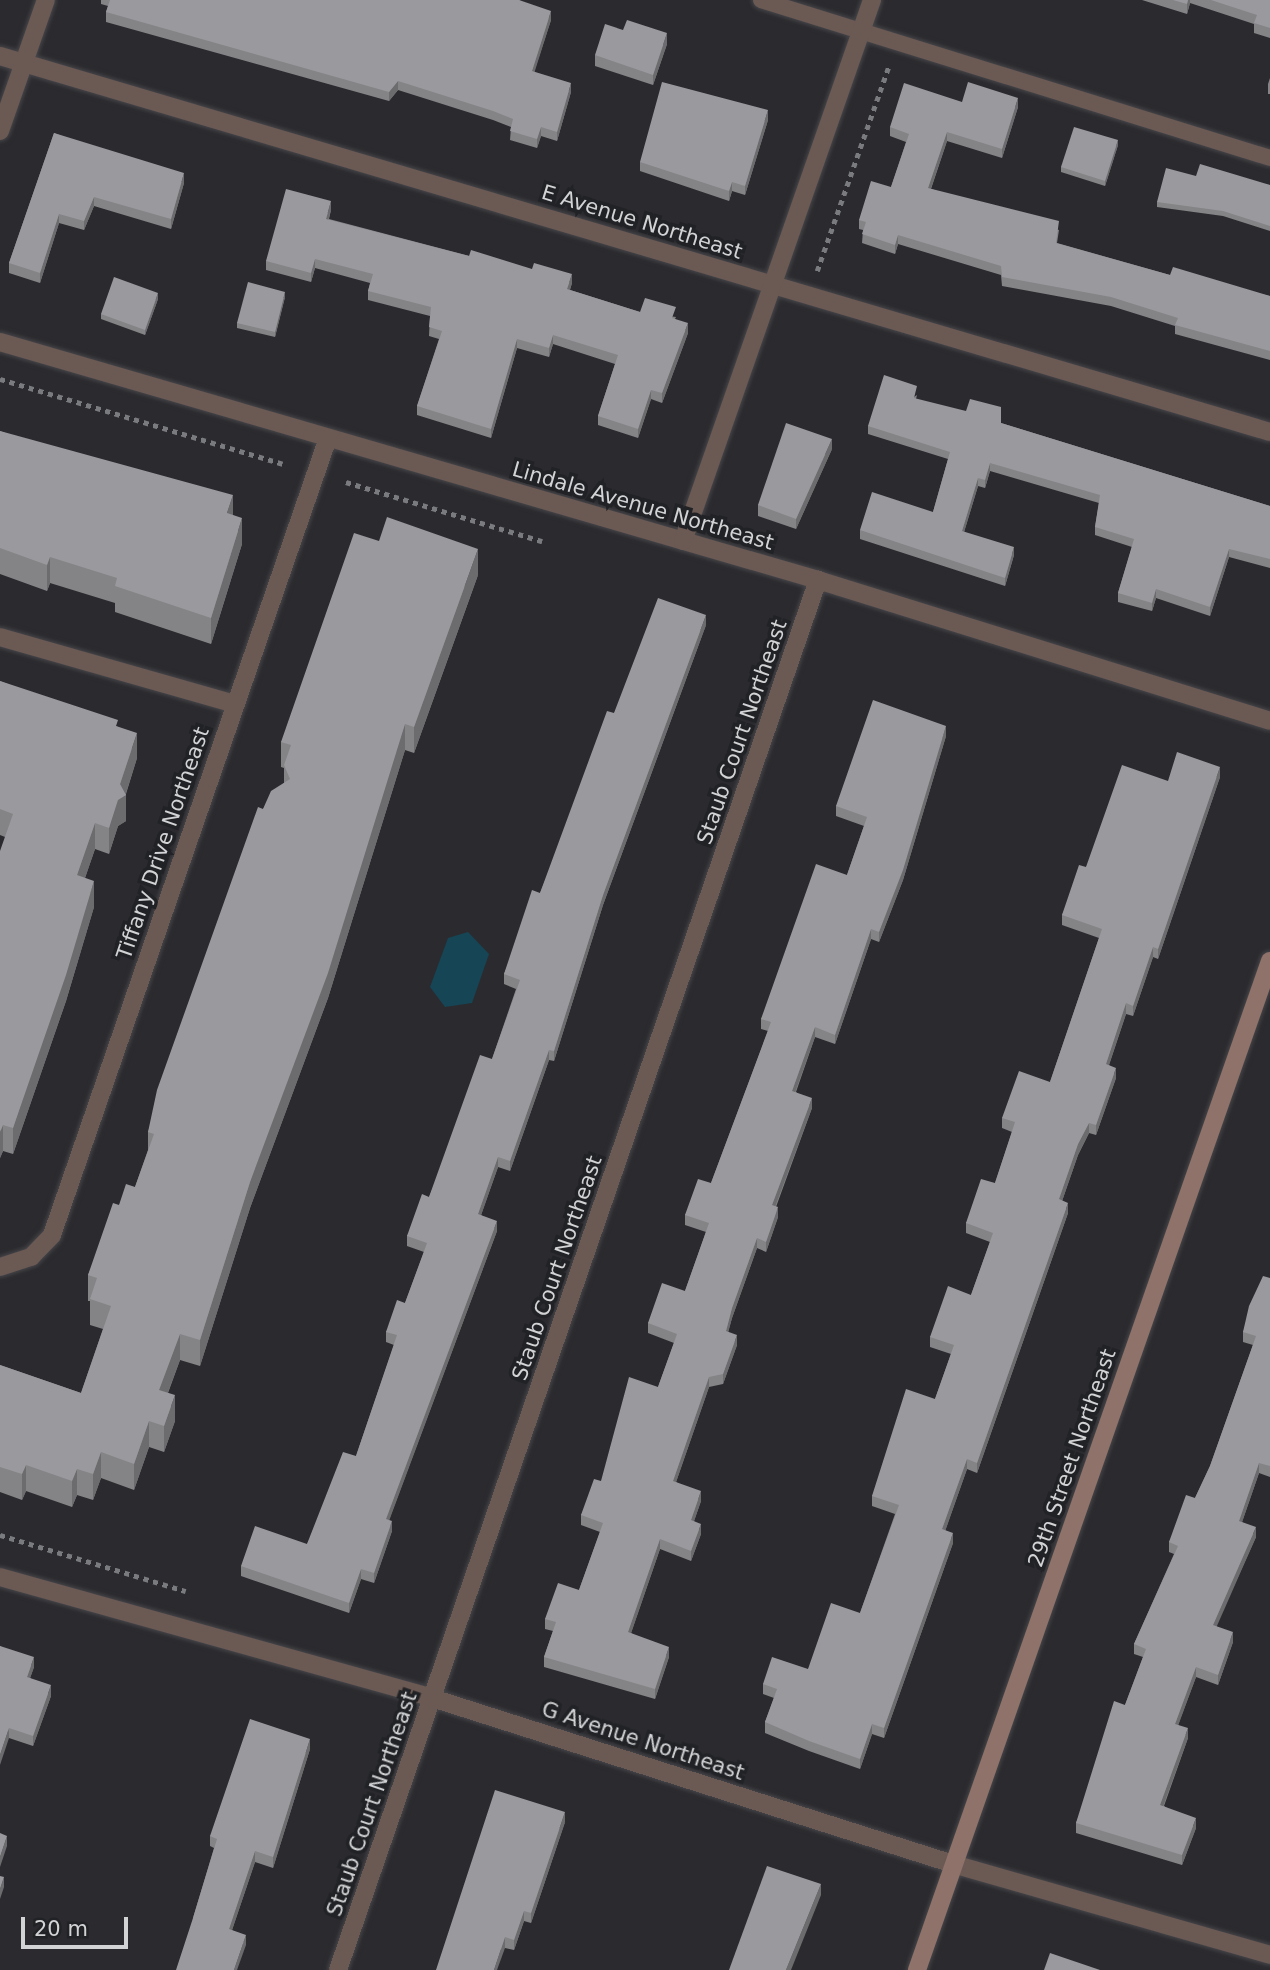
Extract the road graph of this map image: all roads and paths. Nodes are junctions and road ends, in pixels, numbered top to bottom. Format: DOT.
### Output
graph roads {
  1 [pos="46,0"];
  2 [pos="761,0"];
  3 [pos="872,0"];
  4 [pos="862,30"];
  5 [pos="897,41"];
  6 [pos="0,55"];
  7 [pos="24,63"];
  8 [pos="0,131"];
  9 [pos="1270,158"];
  10 [pos="772,285"];
  11 [pos="809,295"];
  12 [pos="0,342"];
  13 [pos="0,379"];
  14 [pos="1270,432"];
  15 [pos="328,438"];
  16 [pos="283,464"];
  17 [pos="346,482"];
  18 [pos="542,541"];
  19 [pos="683,541"];
  20 [pos="818,580"];
  21 [pos="0,637"];
  22 [pos="235,704"];
  23 [pos="1270,721"];
  24 [pos="1270,961"];
  25 [pos="0,1267"];
  26 [pos="0,1535"];
  27 [pos="0,1577"];
  28 [pos="186,1591"];
  29 [pos="432,1698"];
  30 [pos="954,1864"];
  31 [pos="1270,1955"];
  32 [pos="338,1970"];
  33 [pos="917,1970"];
  1 -- 7 [label="street"];
  2 -- 4 [label="lane"];
  3 -- 4 [label="street"];
  4 -- 5 [label="lane"];
  4 -- 10 [label="street"];
  5 -- 9 [label="lane"];
  5 -- 11 [label="path"];
  6 -- 7 [label="street, E Avenue Northeast"];
  7 -- 8 [label="street"];
  7 -- 10 [label="street, E Avenue Northeast"];
  10 -- 11 [label="street, E Avenue Northeast"];
  10 -- 19 [label="street"];
  11 -- 14 [label="street, E Avenue Northeast"];
  12 -- 15 [label="street, Lindale Avenue Northeast"];
  13 -- 16 [label="path"];
  15 -- 19 [label="street, Lindale Avenue Northeast"];
  15 -- 22 [label="street, Tiffany Drive Northeast"];
  17 -- 18 [label="path"];
  19 -- 20 [label="street, Lindale Avenue Northeast"];
  20 -- 23 [label="street, Lindale Avenue Northeast"];
  20 -- 29 [label="street, Staub Court Northeast"];
  21 -- 22 [label="street"];
  22 -- 25 [label="street, Tiffany Drive Northeast"];
  24 -- 30 [label="main road, 29th Street Northeast"];
  26 -- 28 [label="path"];
  27 -- 29 [label="street, G Avenue Northeast"];
  29 -- 30 [label="street, G Avenue Northeast"];
  29 -- 32 [label="street, Staub Court Northeast"];
  30 -- 31 [label="street, G Avenue Northeast"];
  30 -- 33 [label="main road, 29th Street Northeast"];
}
